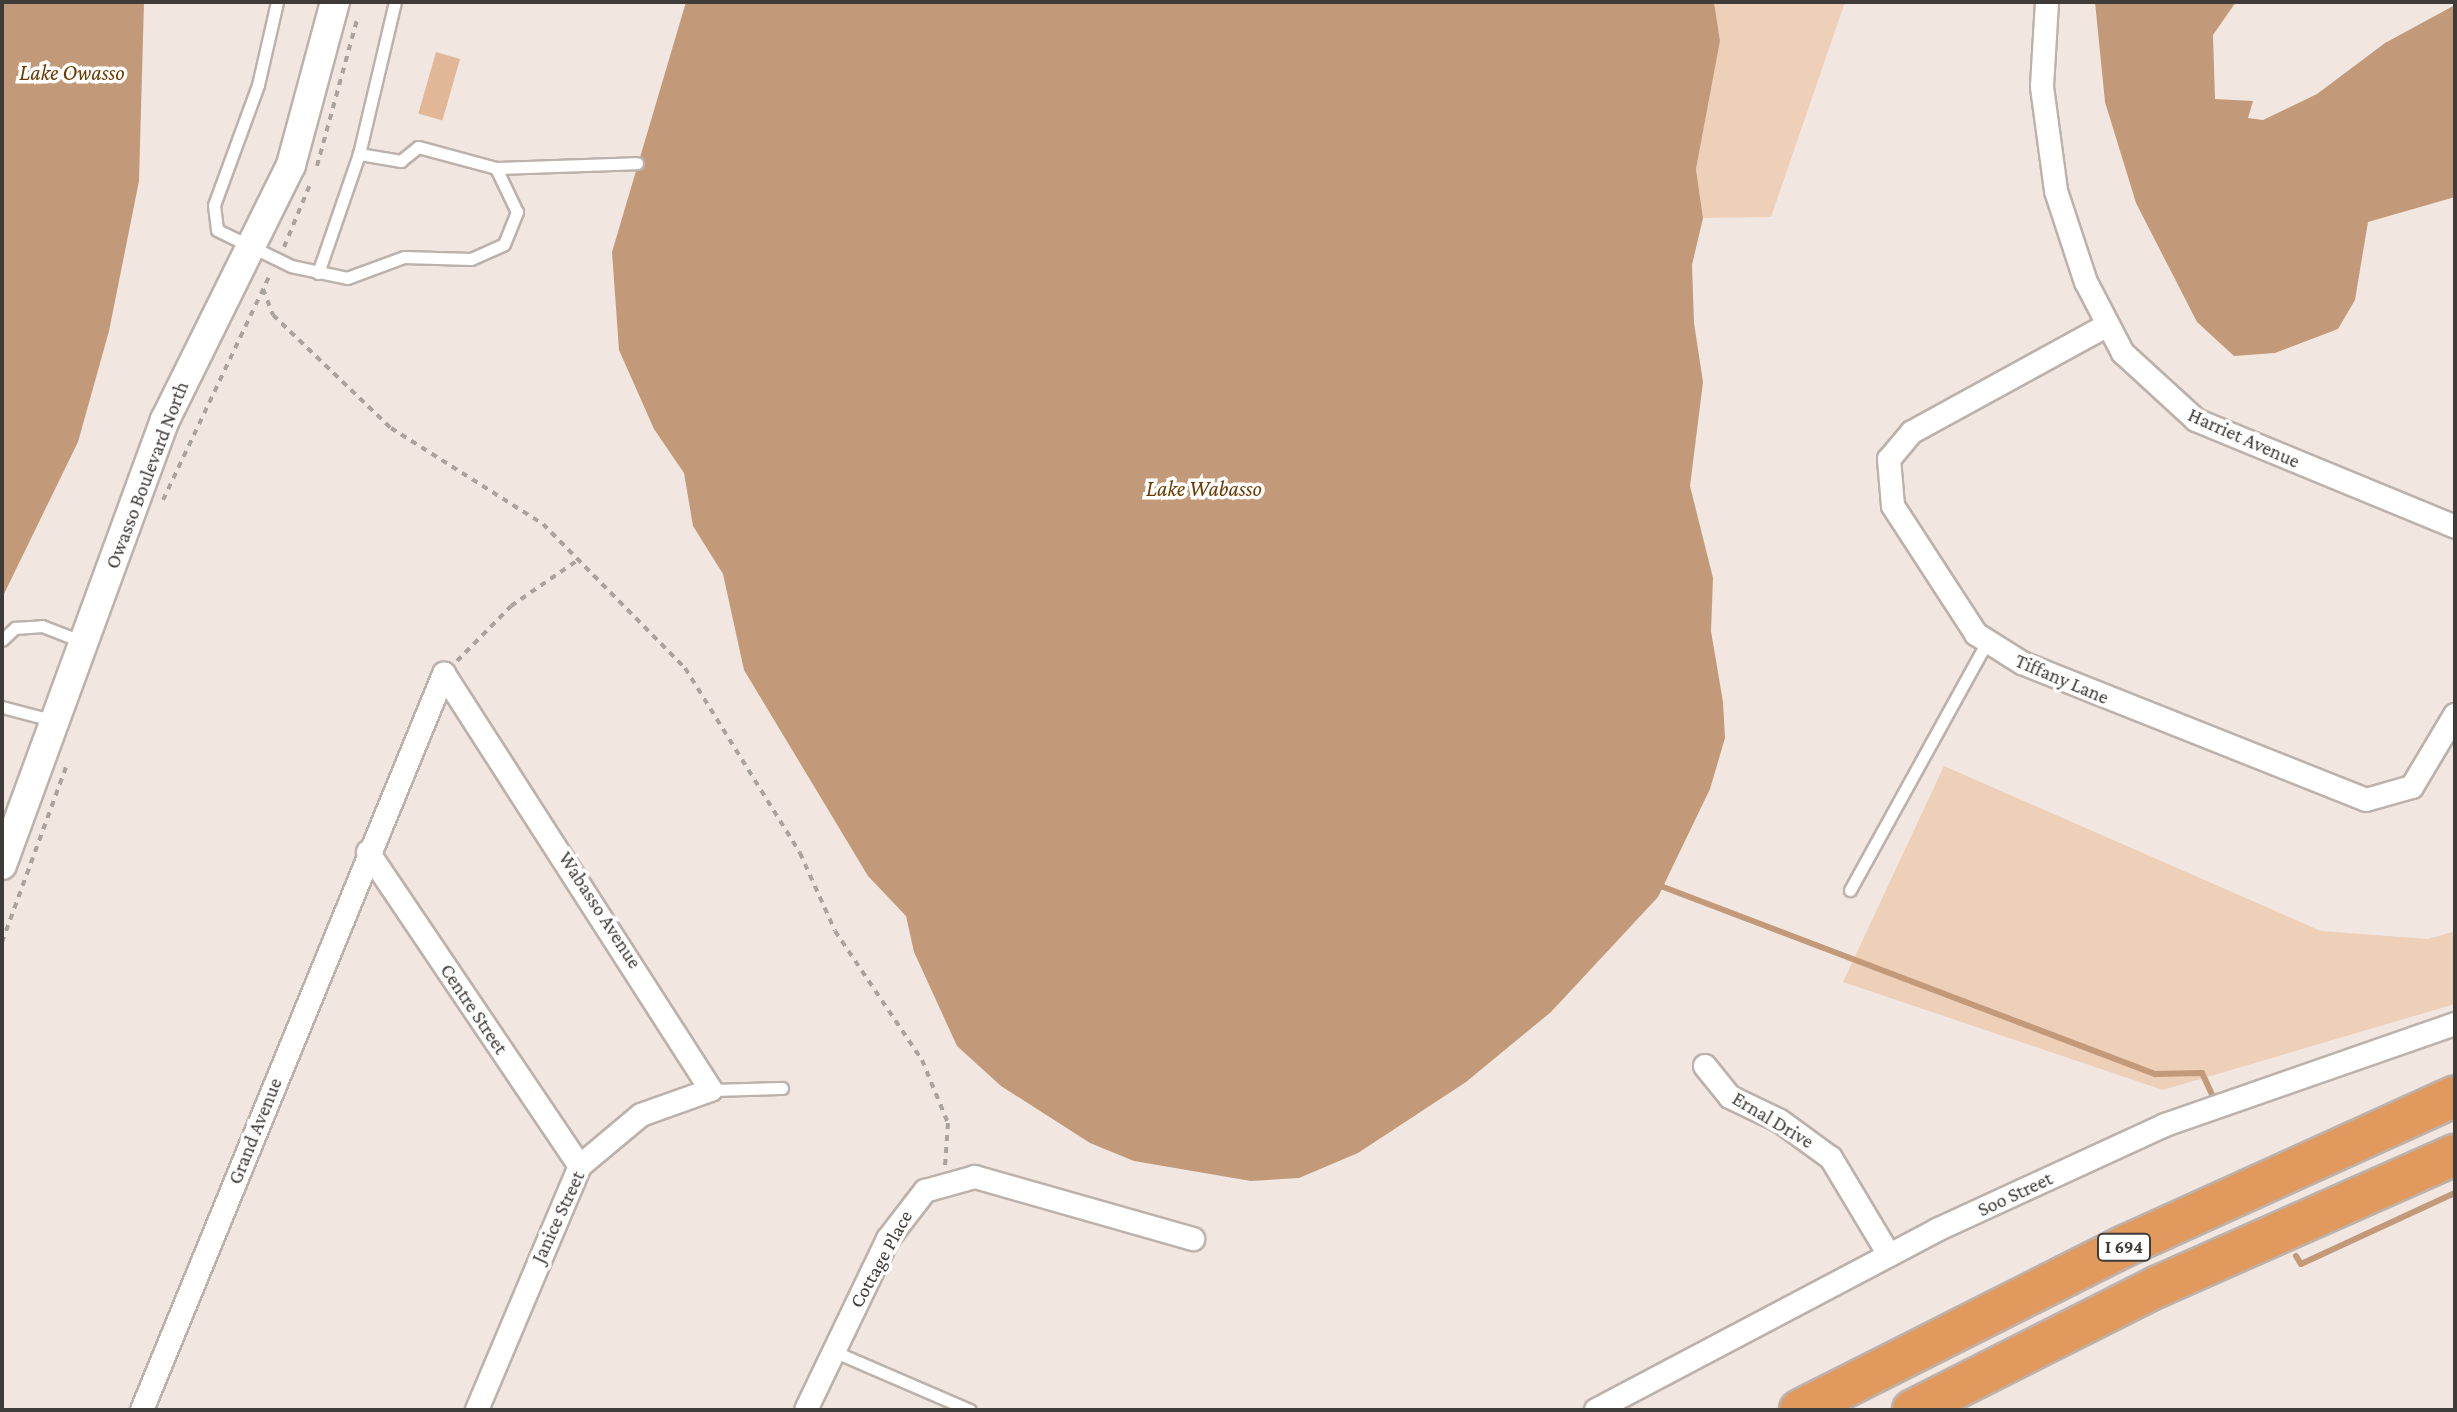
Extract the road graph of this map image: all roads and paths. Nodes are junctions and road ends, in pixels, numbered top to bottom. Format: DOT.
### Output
graph roads {
  1 [pos="277,2"];
  2 [pos="395,2"];
  3 [pos="2047,2"];
  4 [pos="346,9"];
  5 [pos="359,154"];
  6 [pos="637,163"];
  7 [pos="496,168"];
  8 [pos="266,256"];
  9 [pos="318,273"];
  10 [pos="263,289"];
  11 [pos="2106,326"];
  12 [pos="161,505"];
  13 [pos="2453,519"];
  14 [pos="578,560"];
  15 [pos="2,640"];
  16 [pos="84,642"];
  17 [pos="1987,642"];
  18 [pos="444,674"];
  19 [pos="2,707"];
  20 [pos="2455,715"];
  21 [pos="55,721"];
  22 [pos="69,758"];
  23 [pos="368,852"];
  24 [pos="2,865"];
  25 [pos="1850,890"];
  26 [pos="2,942"];
  27 [pos="2455,1024"];
  28 [pos="1705,1066"];
  29 [pos="782,1088"];
  30 [pos="711,1090"];
  31 [pos="2455,1096"];
  32 [pos="2455,1155"];
  33 [pos="580,1166"];
  34 [pos="949,1181"];
  35 [pos="1193,1239"];
  36 [pos="1889,1255"];
  37 [pos="833,1351"];
  38 [pos="142,1410"];
  39 [pos="477,1410"];
  40 [pos="806,1410"];
  41 [pos="970,1410"];
  42 [pos="1596,1410"];
  43 [pos="1800,1410"];
  44 [pos="1913,1410"];
  1 -- 8 [label="lane"];
  2 -- 5 [label="lane"];
  3 -- 11 [label="street, Harriet Avenue"];
  4 -- 8 [label="street, Owasso Boulevard North"];
  4 -- 8 [label="path"];
  5 -- 7 [label="lane"];
  5 -- 9 [label="lane"];
  6 -- 7 [label="lane"];
  7 -- 9 [label="lane"];
  8 -- 9 [label="lane"];
  8 -- 10 [label="path"];
  8 -- 16 [label="street, Owasso Boulevard North"];
  10 -- 12 [label="path"];
  10 -- 14 [label="path"];
  11 -- 13 [label="street, Harriet Avenue"];
  11 -- 17 [label="street, Tiffany Lane"];
  14 -- 18 [label="path"];
  14 -- 34 [label="path"];
  15 -- 16 [label="lane"];
  16 -- 21 [label="street, Owasso Boulevard North"];
  17 -- 20 [label="street, Tiffany Lane"];
  17 -- 25 [label="lane"];
  18 -- 23 [label="street, Grand Avenue"];
  18 -- 30 [label="street, Wabasso Avenue"];
  19 -- 21 [label="lane"];
  21 -- 24 [label="street, Owasso Boulevard North"];
  22 -- 26 [label="path"];
  23 -- 33 [label="street, Centre Street"];
  23 -- 38 [label="street, Grand Avenue"];
  27 -- 36 [label="street, Soo Street"];
  28 -- 36 [label="street, Ernal Drive"];
  29 -- 30 [label="lane"];
  30 -- 33 [label="street, Janice Street"];
  31 -- 43 [label="highway, I 694"];
  32 -- 44 [label="highway, I 694"];
  33 -- 39 [label="street, Janice Street"];
  34 -- 35 [label="street"];
  34 -- 37 [label="street, Cottage Place"];
  36 -- 42 [label="street, Soo Street"];
  37 -- 40 [label="street, Cottage Place"];
  37 -- 41 [label="lane"];
}
